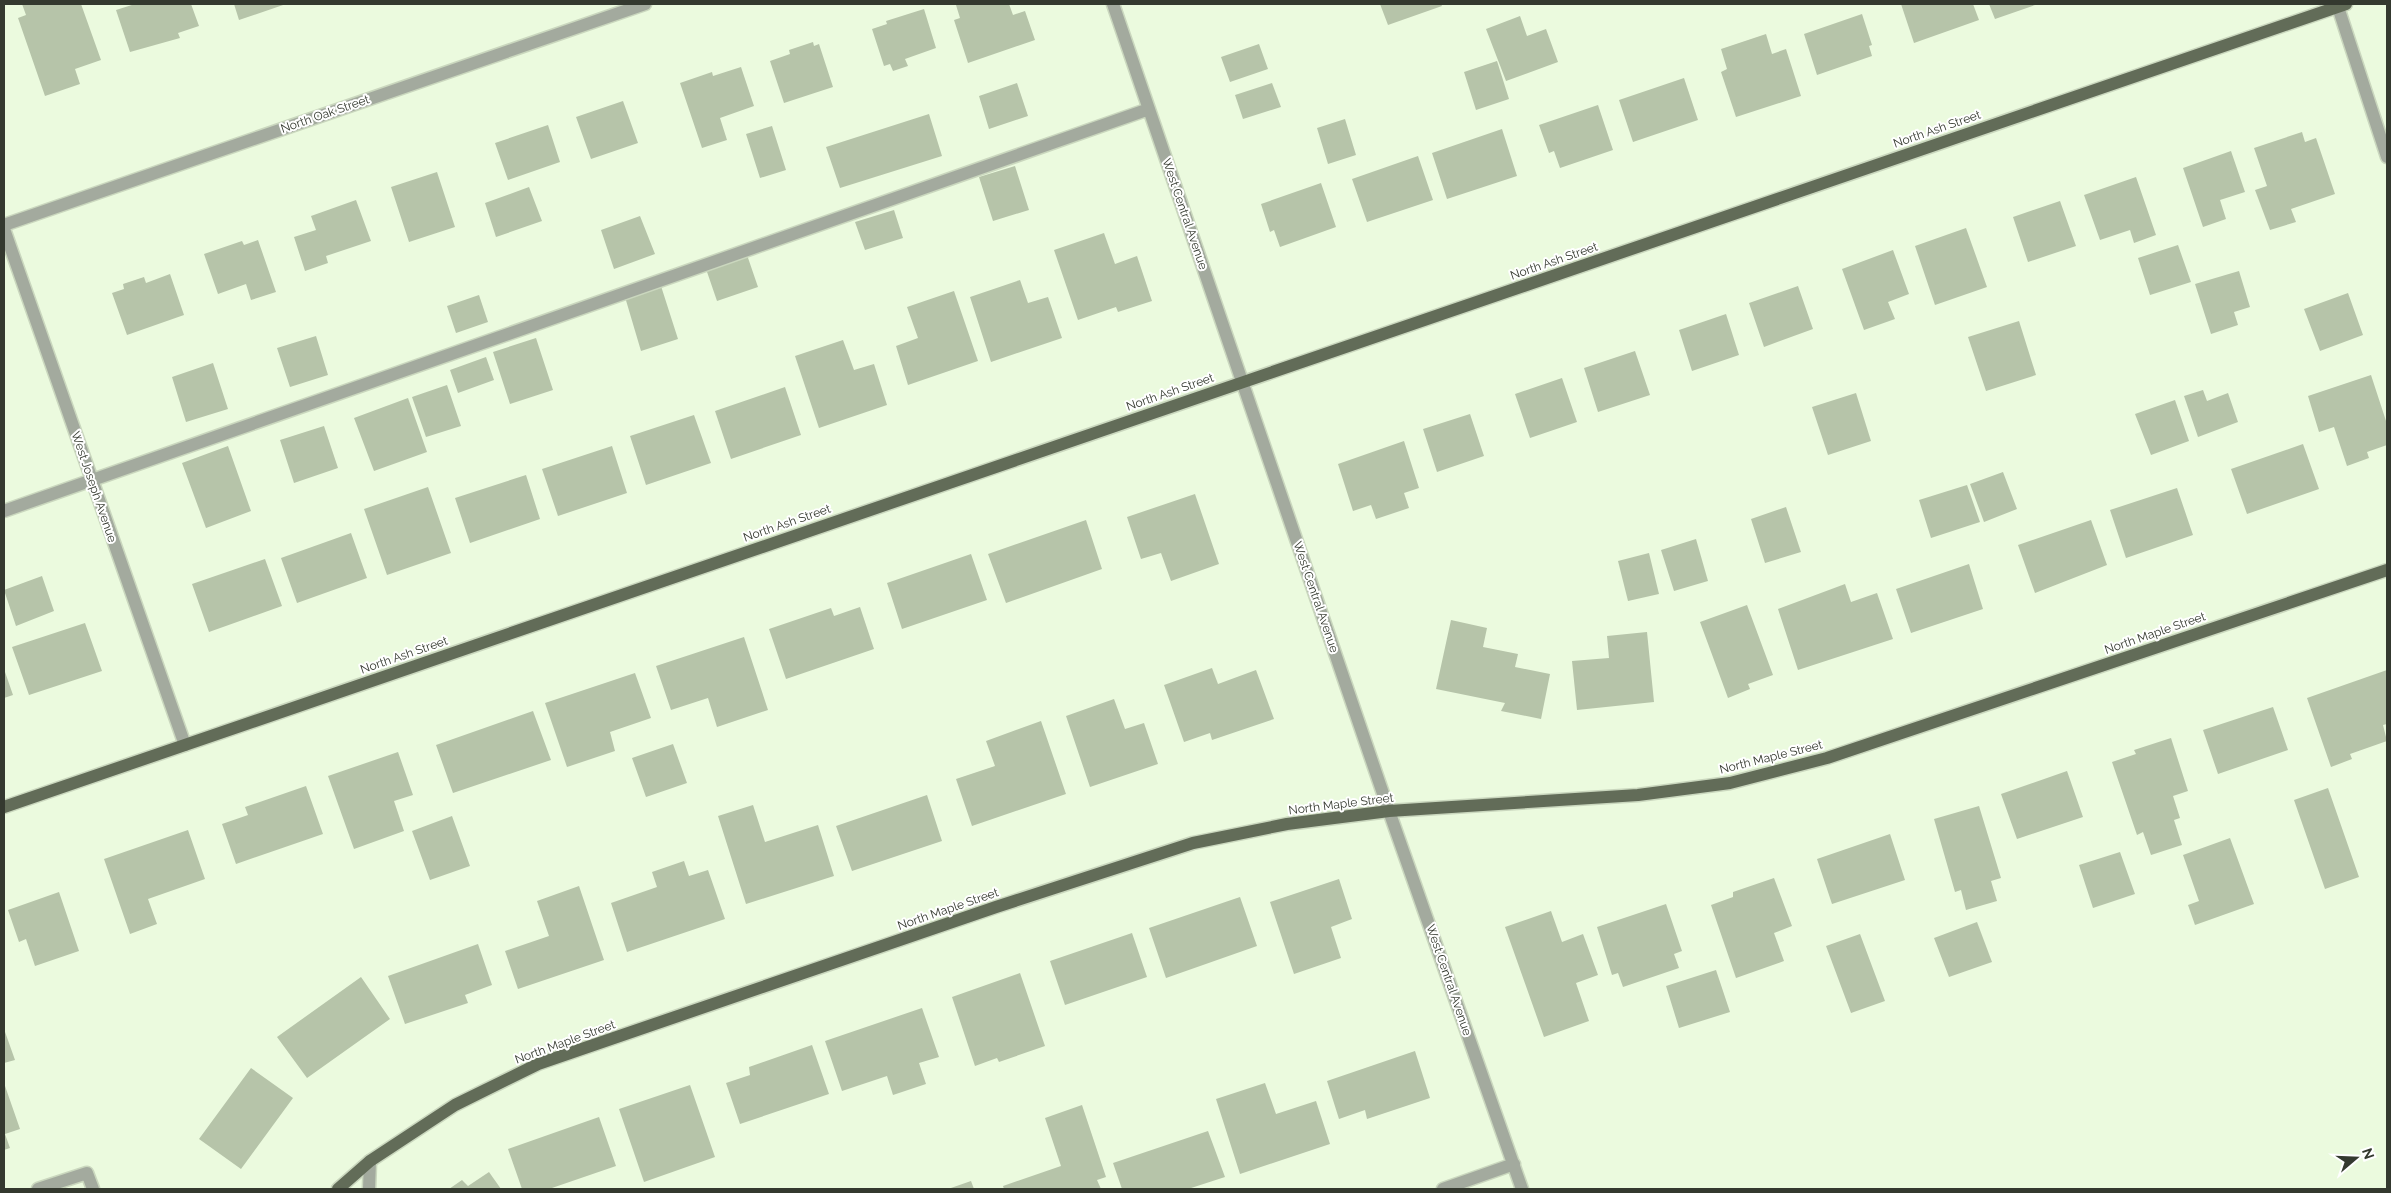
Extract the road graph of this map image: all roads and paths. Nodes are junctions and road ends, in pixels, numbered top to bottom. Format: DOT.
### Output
graph roads {
  1 [pos="645,4"];
  2 [pos="1113,4"];
  3 [pos="2340,5"];
  4 [pos="1149,109"];
  5 [pos="2387,157"];
  6 [pos="4,225"];
  7 [pos="4,229"];
  8 [pos="1244,381"];
  9 [pos="92,480"];
  10 [pos="4,510"];
  11 [pos="2387,570"];
  12 [pos="184,745"];
  13 [pos="4,807"];
  14 [pos="1389,811"];
  15 [pos="370,1161"];
  16 [pos="1514,1164"];
  17 [pos="38,1189"];
  18 [pos="93,1189"];
  19 [pos="338,1189"];
  20 [pos="369,1189"];
  21 [pos="1443,1189"];
  22 [pos="1522,1189"];
  1 -- 6 [label="street, North Oak Street"];
  2 -- 4 [label="street, West Central Avenue"];
  3 -- 5 [label="street"];
  3 -- 8 [label="main road, North Ash Street"];
  4 -- 8 [label="street, West Central Avenue"];
  4 -- 9 [label="street"];
  7 -- 9 [label="street, West Joseph Avenue"];
  8 -- 12 [label="main road, North Ash Street"];
  8 -- 14 [label="street, West Central Avenue"];
  9 -- 10 [label="street"];
  9 -- 12 [label="street, West Joseph Avenue"];
  11 -- 14 [label="main road, North Maple Street"];
  12 -- 13 [label="main road, North Ash Street"];
  14 -- 15 [label="main road, North Maple Street"];
  14 -- 16 [label="street, West Central Avenue"];
  15 -- 19 [label="main road, North Maple Street"];
  15 -- 20 [label="street"];
  16 -- 21 [label="street"];
  16 -- 22 [label="street, West Central Avenue"];
  17 -- 18 [label="street"];
}
